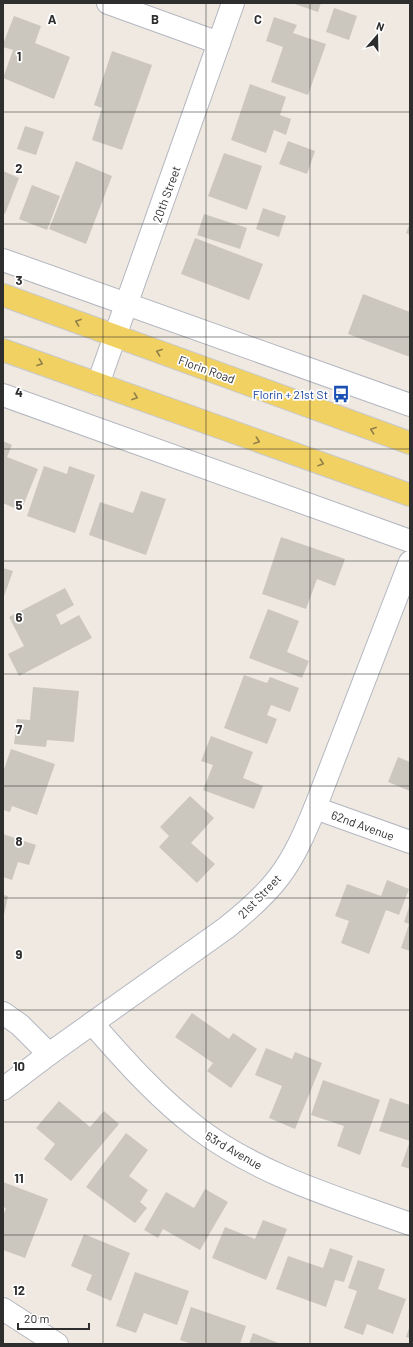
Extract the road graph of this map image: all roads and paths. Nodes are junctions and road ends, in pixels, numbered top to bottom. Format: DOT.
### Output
graph roads {
  1 [pos="108,3"];
  2 [pos="233,3"];
  3 [pos="219,43"];
  4 [pos="3,260"];
  5 [pos="3,296"];
  6 [pos="126,304"];
  7 [pos="115,336"];
  8 [pos="3,350"];
  9 [pos="98,384"];
  10 [pos="3,395"];
  11 [pos="410,405"];
  12 [pos="410,443"];
  13 [pos="410,495"];
  14 [pos="410,541"];
  15 [pos="410,562"];
  16 [pos="315,808"];
  17 [pos="410,842"];
  18 [pos="3,1013"];
  19 [pos="92,1023"];
  20 [pos="49,1054"];
  21 [pos="3,1089"];
  22 [pos="410,1224"];
  23 [pos="3,1309"];
  24 [pos="57,1344"];
  1 -- 3 [label="street"];
  2 -- 3 [label="street, 20th Street"];
  3 -- 6 [label="street, 20th Street"];
  4 -- 6 [label="street"];
  7 -- 5 [label="main road, Florin Road, one-way"];
  6 -- 7 [label="street, 20th Street"];
  6 -- 11 [label="street"];
  7 -- 9 [label="street, 20th Street"];
  12 -- 7 [label="main road, Florin Road, one-way"];
  8 -- 9 [label="main road, one-way"];
  9 -- 13 [label="main road, one-way"];
  10 -- 14 [label="street"];
  15 -- 16 [label="street, 21st Street"];
  16 -- 17 [label="street, 62nd Avenue"];
  16 -- 19 [label="street, 21st Street"];
  18 -- 20 [label="street"];
  19 -- 20 [label="street, 21st Street"];
  19 -- 22 [label="street, 63rd Avenue"];
  20 -- 21 [label="street, 21st Street"];
  23 -- 24 [label="street"];
}
